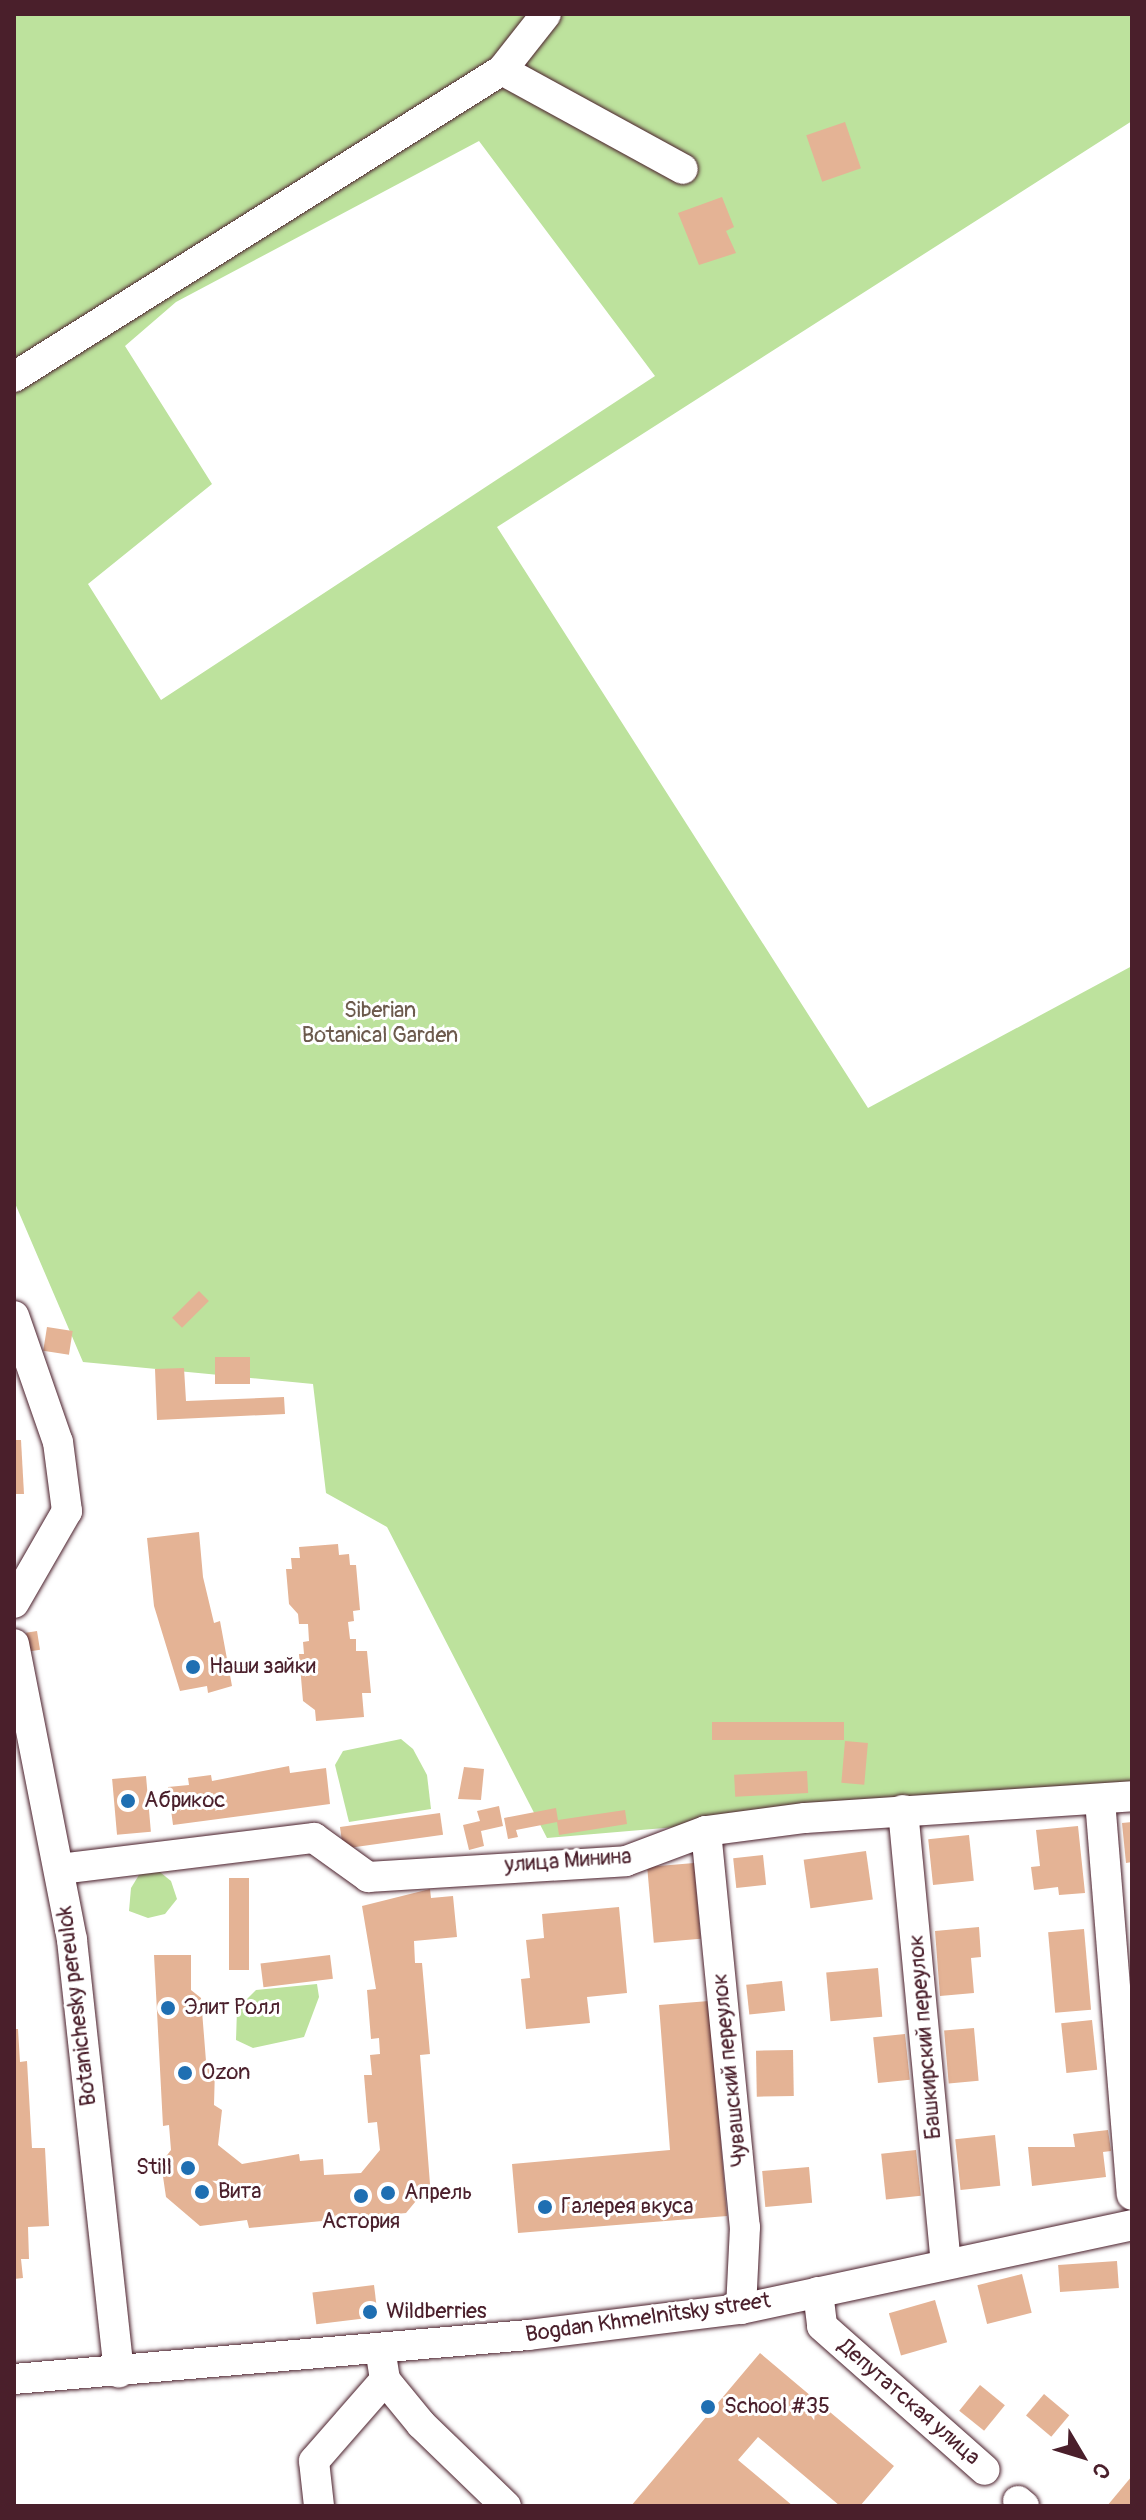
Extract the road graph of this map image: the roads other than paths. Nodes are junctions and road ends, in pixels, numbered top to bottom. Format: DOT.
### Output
graph roads {
  1 [pos="546,14"];
  2 [pos="502,70"];
  3 [pos="683,169"];
  4 [pos="14,377"];
  5 [pos="14,1316"];
  6 [pos="14,1603"];
  7 [pos="14,1644"];
  8 [pos="1132,1796"];
  9 [pos="1100,1800"];
  10 [pos="903,1810"];
  11 [pos="706,1831"];
  12 [pos="60,1869"];
  13 [pos="1132,2195"];
  14 [pos="1132,2225"];
  15 [pos="946,2263"];
  16 [pos="818,2292"];
  17 [pos="741,2309"];
  18 [pos="380,2348"];
  19 [pos="119,2372"];
  20 [pos="14,2379"];
  21 [pos="385,2380"];
  22 [pos="985,2470"];
  23 [pos="321,2504"];
  24 [pos="506,2506"];
  1 -- 2 [label="street"];
  2 -- 3 [label="street"];
  2 -- 4 [label="street"];
  5 -- 6 [label="street"];
  7 -- 12 [label="street, Botanichesky pereulok"];
  8 -- 9 [label="street, улица Минина"];
  9 -- 10 [label="street, улица Минина"];
  9 -- 13 [label="street"];
  10 -- 11 [label="street, улица Минина"];
  10 -- 15 [label="street, Башкирский переулок"];
  11 -- 12 [label="street, улица Минина"];
  11 -- 17 [label="street, Чувашский переулок"];
  12 -- 19 [label="street, Botanichesky pereulok"];
  14 -- 15 [label="street, Bogdan Khmelnitsky street"];
  15 -- 16 [label="street, Bogdan Khmelnitsky street"];
  16 -- 17 [label="street, Bogdan Khmelnitsky street"];
  16 -- 22 [label="street, Депутатская улица"];
  17 -- 18 [label="street, Bogdan Khmelnitsky street"];
  18 -- 19 [label="street, Bogdan Khmelnitsky street"];
  18 -- 21 [label="street"];
  19 -- 20 [label="street, Bogdan Khmelnitsky street"];
  21 -- 23 [label="street"];
  21 -- 24 [label="street"];
}
